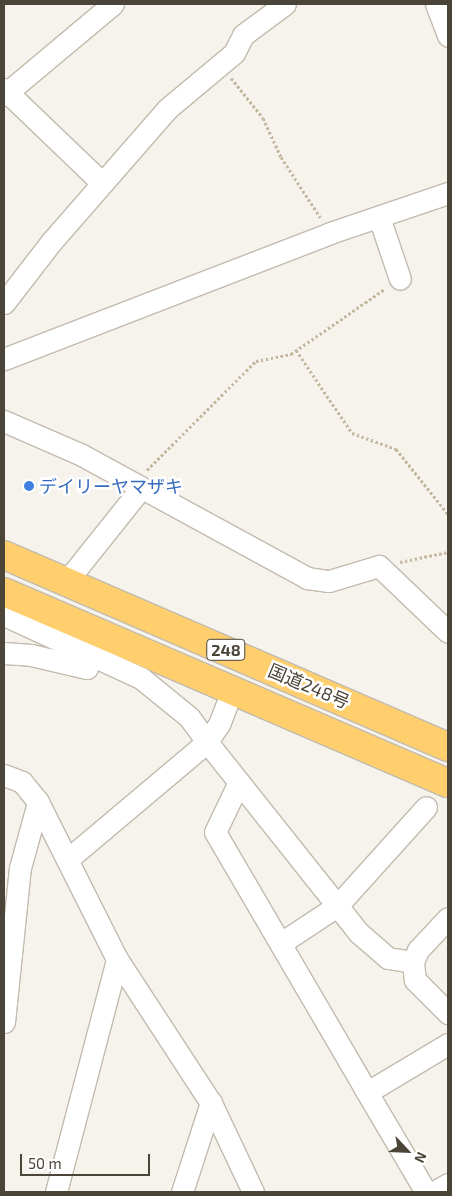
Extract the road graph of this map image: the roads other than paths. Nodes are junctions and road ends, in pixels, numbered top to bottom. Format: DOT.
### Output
graph roads {
  1 [pos="113,4"];
  2 [pos="285,4"];
  3 [pos="436,4"];
  4 [pos="448,36"];
  5 [pos="5,92"];
  6 [pos="102,183"];
  7 [pos="448,193"];
  8 [pos="379,217"];
  9 [pos="400,279"];
  10 [pos="4,303"];
  11 [pos="4,359"];
  12 [pos="4,421"];
  13 [pos="138,486"];
  14 [pos="4,555"];
  15 [pos="66,582"];
  16 [pos="4,592"];
  17 [pos="4,615"];
  18 [pos="448,632"];
  19 [pos="4,653"];
  20 [pos="91,655"];
  21 [pos="233,688"];
  22 [pos="207,742"];
  23 [pos="448,747"];
  24 [pos="4,775"];
  25 [pos="239,782"];
  26 [pos="448,783"];
  27 [pos="38,802"];
  28 [pos="426,807"];
  29 [pos="68,859"];
  30 [pos="337,906"];
  31 [pos="448,918"];
  32 [pos="281,943"];
  33 [pos="117,959"];
  34 [pos="413,962"];
  35 [pos="448,1013"];
  36 [pos="4,1022"];
  37 [pos="448,1044"];
  38 [pos="365,1089"];
  39 [pos="211,1103"];
  40 [pos="448,1184"];
  41 [pos="56,1192"];
  42 [pos="182,1192"];
  43 [pos="253,1192"];
  44 [pos="426,1192"];
  45 [pos="434,1192"];
  1 -- 5 [label="street"];
  2 -- 6 [label="street"];
  3 -- 4 [label="street"];
  5 -- 6 [label="street"];
  6 -- 10 [label="street"];
  7 -- 8 [label="street"];
  8 -- 9 [label="street"];
  8 -- 11 [label="street"];
  12 -- 13 [label="street"];
  13 -- 15 [label="street"];
  13 -- 18 [label="street"];
  14 -- 15 [label="highway, 国道248号 / 248"];
  15 -- 23 [label="highway, 国道248号 / 248"];
  16 -- 21 [label="highway, 国道248号 / 248"];
  17 -- 20 [label="street"];
  19 -- 20 [label="street"];
  20 -- 22 [label="street"];
  21 -- 22 [label="street"];
  21 -- 26 [label="highway, 国道248号 / 248"];
  22 -- 25 [label="street"];
  22 -- 29 [label="street"];
  24 -- 27 [label="street"];
  25 -- 30 [label="street"];
  25 -- 32 [label="street"];
  27 -- 29 [label="street"];
  27 -- 36 [label="street"];
  28 -- 30 [label="street"];
  29 -- 33 [label="street"];
  30 -- 32 [label="street"];
  30 -- 34 [label="street"];
  31 -- 34 [label="street"];
  32 -- 38 [label="street"];
  33 -- 39 [label="street"];
  33 -- 41 [label="street"];
  34 -- 35 [label="street"];
  37 -- 38 [label="street"];
  38 -- 44 [label="street"];
  39 -- 42 [label="street"];
  39 -- 43 [label="street"];
  40 -- 45 [label="street"];
}
